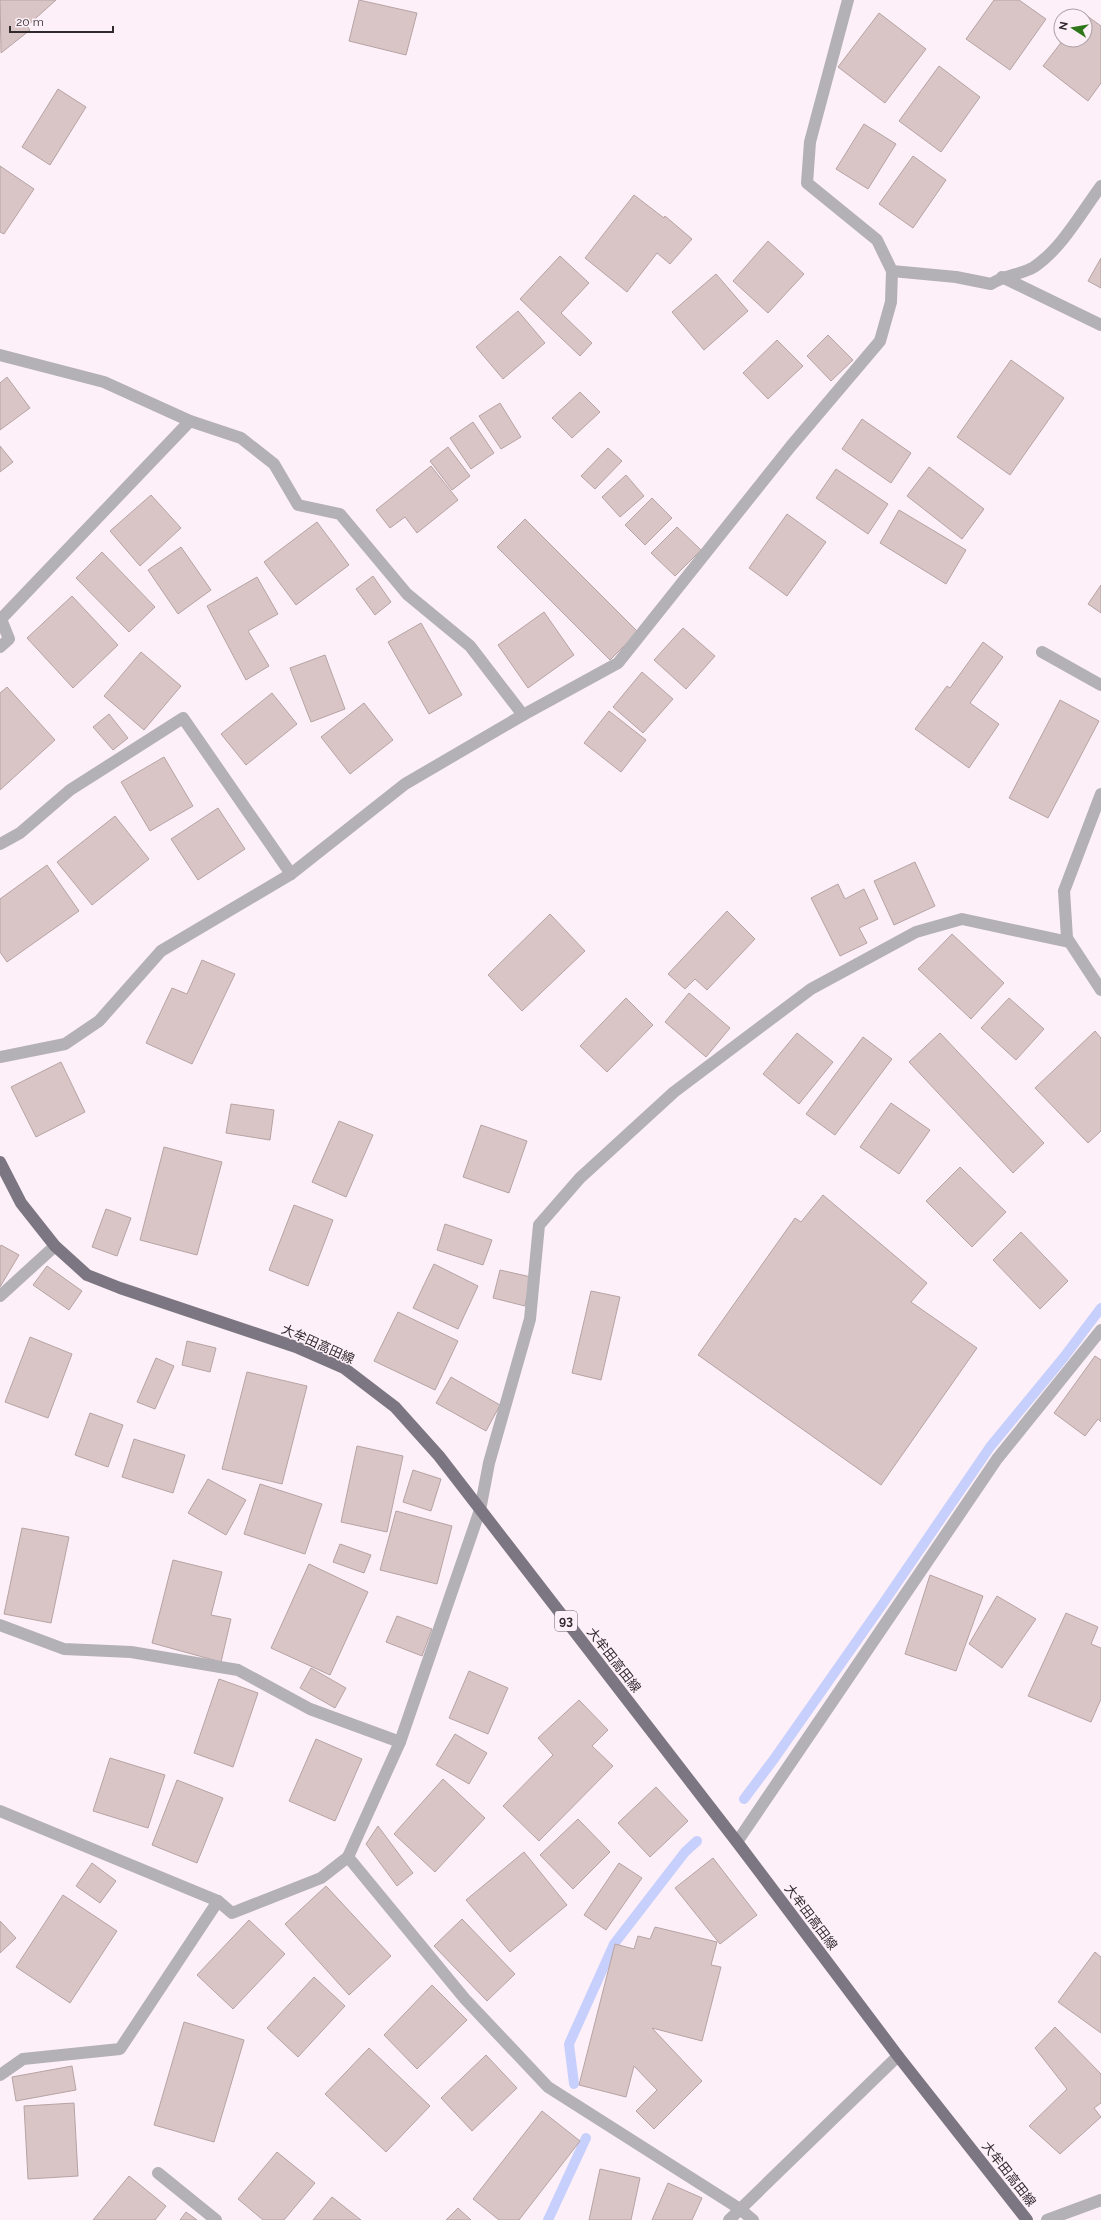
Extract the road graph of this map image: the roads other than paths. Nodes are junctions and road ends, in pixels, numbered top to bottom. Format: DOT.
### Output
graph roads {
  1 [pos="848,0"];
  2 [pos="1101,186"];
  3 [pos="892,271"];
  4 [pos="1002,277"];
  5 [pos="1101,325"];
  6 [pos="0,355"];
  7 [pos="190,421"];
  8 [pos="0,647"];
  9 [pos="1042,652"];
  10 [pos="1101,685"];
  11 [pos="523,715"];
  12 [pos="1101,794"];
  13 [pos="0,844"];
  14 [pos="291,874"];
  15 [pos="1069,942"];
  16 [pos="1101,990"];
  17 [pos="0,1056"];
  18 [pos="0,1162"];
  19 [pos="55,1246"];
  20 [pos="0,1296"];
  21 [pos="1101,1330"];
  22 [pos="480,1510"];
  23 [pos="0,1624"];
  24 [pos="400,1742"];
  25 [pos="0,1811"];
  26 [pos="737,1842"];
  27 [pos="348,1857"];
  28 [pos="218,1901"];
  29 [pos="898,2056"];
  30 [pos="0,2075"];
  31 [pos="158,2173"];
  32 [pos="1101,2200"];
  33 [pos="740,2209"];
  34 [pos="216,2220"];
  35 [pos="729,2220"];
  36 [pos="753,2220"];
  37 [pos="1027,2220"];
  38 [pos="1047,2220"];
  1 -- 3 [label="street"];
  2 -- 4 [label="street"];
  3 -- 4 [label="street"];
  3 -- 11 [label="street"];
  4 -- 5 [label="street"];
  6 -- 7 [label="street"];
  7 -- 8 [label="street"];
  7 -- 11 [label="street"];
  9 -- 10 [label="street"];
  11 -- 14 [label="street"];
  12 -- 15 [label="street"];
  13 -- 14 [label="street"];
  14 -- 17 [label="street"];
  15 -- 16 [label="street"];
  15 -- 22 [label="street"];
  18 -- 19 [label="main road, 大牟田高田線 / 93"];
  19 -- 20 [label="street"];
  19 -- 22 [label="main road, 大牟田高田線 / 93"];
  21 -- 26 [label="street"];
  22 -- 24 [label="street"];
  22 -- 26 [label="main road, 大牟田高田線 / 93"];
  23 -- 24 [label="street"];
  24 -- 27 [label="street"];
  25 -- 28 [label="street"];
  26 -- 29 [label="main road, 大牟田高田線 / 93"];
  27 -- 28 [label="street"];
  27 -- 33 [label="street"];
  28 -- 30 [label="street"];
  29 -- 33 [label="street"];
  29 -- 37 [label="main road, 大牟田高田線 / 93"];
  31 -- 34 [label="street"];
  32 -- 38 [label="street"];
  33 -- 35 [label="street"];
  33 -- 36 [label="street"];
}
